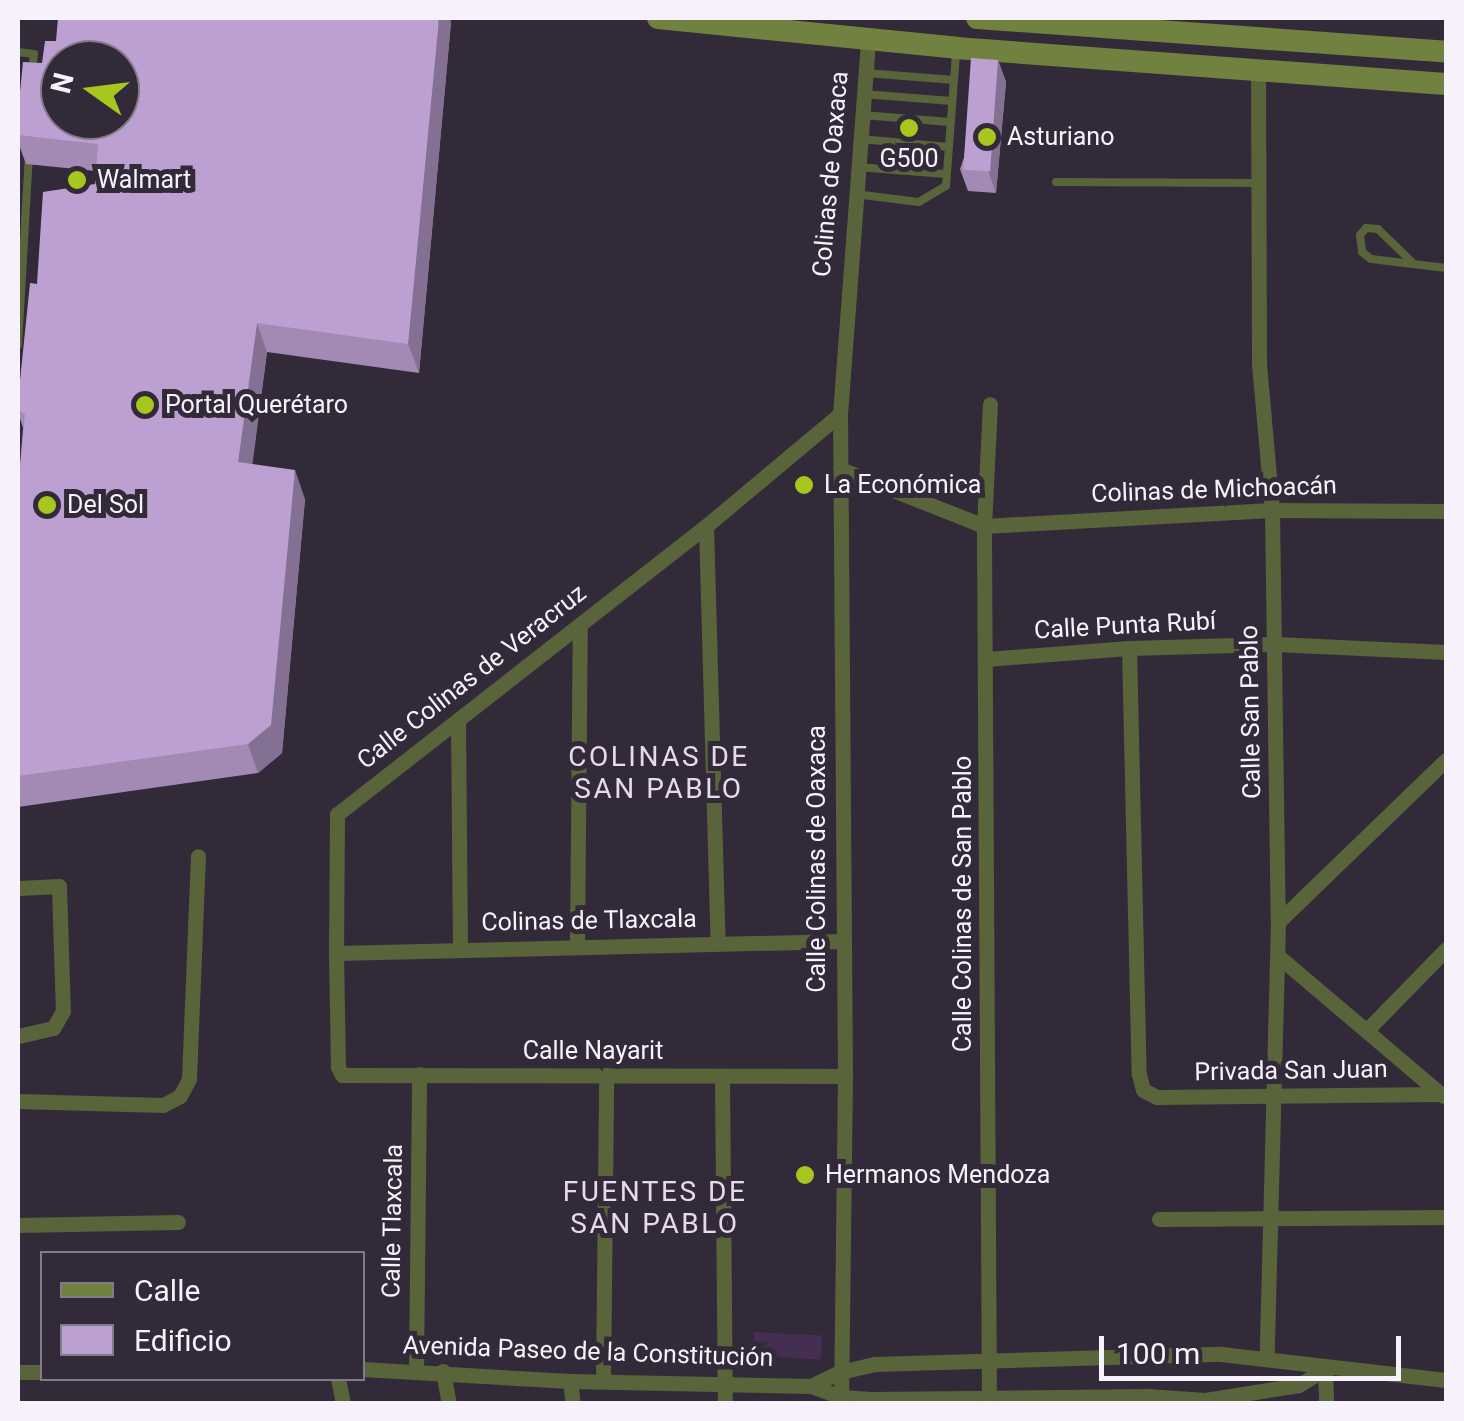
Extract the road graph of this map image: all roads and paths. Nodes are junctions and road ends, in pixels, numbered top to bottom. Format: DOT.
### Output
graph roads {
  1 [pos="658,18"];
  2 [pos="976,18"];
  3 [pos="1258,29"];
  4 [pos="868,39"];
  5 [pos="956,48"];
  6 [pos="18,52"];
  7 [pos="1446,52"];
  8 [pos="1258,69"];
  9 [pos="866,73"];
  10 [pos="954,80"];
  11 [pos="1446,84"];
  12 [pos="30,92"];
  13 [pos="863,94"];
  14 [pos="952,101"];
  15 [pos="862,115"];
  16 [pos="950,122"];
  17 [pos="860,139"];
  18 [pos="18,146"];
  19 [pos="948,147"];
  20 [pos="857,167"];
  21 [pos="946,174"];
  22 [pos="1056,182"];
  23 [pos="1258,183"];
  24 [pos="855,194"];
  25 [pos="22,195"];
  26 [pos="20,256"];
  27 [pos="1412,262"];
  28 [pos="1446,268"];
  29 [pos="19,304"];
  30 [pos="844,314"];
  31 [pos="18,345"];
  32 [pos="990,404"];
  33 [pos="840,414"];
  34 [pos="840,469"];
  35 [pos="1272,510"];
  36 [pos="1446,511"];
  37 [pos="706,526"];
  38 [pos="984,526"];
  39 [pos="580,625"];
  40 [pos="1276,644"];
  41 [pos="1129,648"];
  42 [pos="1446,652"];
  43 [pos="986,659"];
  44 [pos="458,720"];
  45 [pos="1446,760"];
  46 [pos="198,856"];
  47 [pos="18,888"];
  48 [pos="1278,922"];
  49 [pos="843,942"];
  50 [pos="718,943"];
  51 [pos="577,946"];
  52 [pos="1446,949"];
  53 [pos="460,950"];
  54 [pos="336,953"];
  55 [pos="1278,956"];
  56 [pos="1366,1031"];
  57 [pos="18,1036"];
  58 [pos="420,1074"];
  59 [pos="606,1075"];
  60 [pos="342,1076"];
  61 [pos="844,1076"];
  62 [pos="722,1077"];
  63 [pos="1444,1097"];
  64 [pos="1274,1098"];
  65 [pos="18,1102"];
  66 [pos="1446,1217"];
  67 [pos="1159,1218"];
  68 [pos="1272,1219"];
  69 [pos="178,1222"];
  70 [pos="18,1225"];
  71 [pos="1267,1356"];
  72 [pos="990,1358"];
  73 [pos="365,1368"];
  74 [pos="1325,1369"];
  75 [pos="416,1370"];
  76 [pos="443,1371"];
  77 [pos="840,1372"];
  78 [pos="603,1380"];
  79 [pos="1446,1380"];
  80 [pos="570,1381"];
  81 [pos="725,1383"];
  82 [pos="811,1386"];
  83 [pos="841,1400"];
  84 [pos="988,1400"];
  85 [pos="1205,1402"];
  86 [pos="448,1404"];
  87 [pos="573,1404"];
  88 [pos="725,1404"];
  89 [pos="1326,1404"];
  1 -- 4 [label="main road"];
  2 -- 3 [label="main road"];
  3 -- 7 [label="main road"];
  4 -- 5 [label="main road"];
  4 -- 9 [label="street, Colinas de Oaxaca"];
  5 -- 8 [label="main road"];
  5 -- 10 [label="lane"];
  6 -- 12 [label="lane"];
  8 -- 11 [label="main road"];
  8 -- 23 [label="street, Calle San Pablo"];
  9 -- 10 [label="lane"];
  9 -- 13 [label="street, Colinas de Oaxaca"];
  10 -- 14 [label="lane"];
  13 -- 14 [label="lane"];
  13 -- 15 [label="street, Colinas de Oaxaca"];
  14 -- 16 [label="lane"];
  15 -- 16 [label="lane"];
  15 -- 17 [label="street, Colinas de Oaxaca"];
  16 -- 19 [label="lane"];
  17 -- 19 [label="lane"];
  17 -- 20 [label="street, Colinas de Oaxaca"];
  18 -- 25 [label="lane"];
  19 -- 21 [label="lane"];
  20 -- 21 [label="lane"];
  20 -- 24 [label="street, Colinas de Oaxaca"];
  21 -- 24 [label="lane"];
  22 -- 23 [label="lane"];
  23 -- 35 [label="street, Calle San Pablo"];
  24 -- 30 [label="street, Colinas de Oaxaca"];
  25 -- 26 [label="lane"];
  26 -- 29 [label="lane"];
  27 -- 27 [label="lane"];
  27 -- 28 [label="lane"];
  29 -- 31 [label="lane"];
  30 -- 33 [label="street, Calle Colinas de Oaxaca"];
  32 -- 38 [label="street, Calle Colinas de San Pablo"];
  33 -- 34 [label="street, Calle Colinas de Oaxaca"];
  33 -- 37 [label="street, Calle Colinas de Veracruz"];
  34 -- 38 [label="street"];
  34 -- 49 [label="street, Calle Colinas de Oaxaca"];
  35 -- 36 [label="street, Colinas de Michoacán"];
  35 -- 38 [label="street, Colinas de Michoacán"];
  35 -- 40 [label="street, Calle San Pablo"];
  37 -- 39 [label="street, Calle Colinas de Veracruz"];
  37 -- 50 [label="street"];
  38 -- 43 [label="street, Calle Colinas de San Pablo"];
  39 -- 44 [label="street, Calle Colinas de Veracruz"];
  39 -- 51 [label="street"];
  40 -- 41 [label="street, Calle Punta Rubí"];
  40 -- 42 [label="street, Calle Punta Rubí"];
  40 -- 48 [label="street, Calle San Pablo"];
  41 -- 43 [label="street, Calle Punta Rubí"];
  41 -- 64 [label="street, Privada San Juan"];
  43 -- 72 [label="street, Calle Colinas de San Pablo"];
  44 -- 53 [label="street"];
  44 -- 54 [label="street, Calle Colinas de Veracruz"];
  45 -- 48 [label="street"];
  46 -- 65 [label="street"];
  47 -- 57 [label="street"];
  48 -- 55 [label="street, Calle San Pablo"];
  49 -- 50 [label="street, Colinas de Tlaxcala"];
  49 -- 61 [label="street, Calle Colinas de Oaxaca"];
  50 -- 51 [label="street, Colinas de Tlaxcala"];
  51 -- 53 [label="street, Colinas de Tlaxcala"];
  52 -- 56 [label="street"];
  53 -- 54 [label="street, Colinas de Tlaxcala"];
  54 -- 60 [label="street, Calle Colinas de Veracruz"];
  55 -- 56 [label="street"];
  55 -- 64 [label="street, Calle San Pablo"];
  56 -- 63 [label="street"];
  58 -- 59 [label="street, Calle Nayarit"];
  58 -- 60 [label="street, Calle Nayarit"];
  58 -- 75 [label="street, Calle Tlaxcala"];
  59 -- 62 [label="street, Calle Nayarit"];
  59 -- 78 [label="street"];
  61 -- 62 [label="street, Calle Nayarit"];
  61 -- 77 [label="street, Calle Colinas de Oaxaca"];
  62 -- 81 [label="street"];
  63 -- 64 [label="street, Privada San Juan"];
  64 -- 68 [label="street, Calle San Pablo"];
  66 -- 68 [label="street"];
  67 -- 68 [label="street"];
  68 -- 71 [label="street, Calle San Pablo"];
  69 -- 70 [label="street"];
  71 -- 72 [label="street, Avenida Paseo de la Constitución"];
  71 -- 74 [label="street, Avenida Paseo de la Constitución"];
  72 -- 77 [label="street, Avenida Paseo de la Constitución"];
  72 -- 84 [label="street, Calle Colinas de San Pablo"];
  73 -- 75 [label="street, Avenida Paseo de la Constitución"];
  74 -- 79 [label="street, Avenida Paseo de la Constitución"];
  74 -- 85 [label="street"];
  74 -- 89 [label="street"];
  75 -- 76 [label="street, Avenida Paseo de la Constitución"];
  76 -- 80 [label="street, Avenida Paseo de la Constitución"];
  76 -- 86 [label="street"];
  77 -- 82 [label="street, Avenida Paseo de la Constitución"];
  77 -- 83 [label="street, Calle Colinas de Oaxaca"];
  78 -- 80 [label="street, Avenida Paseo de la Constitución"];
  78 -- 81 [label="street, Avenida Paseo de la Constitución"];
  80 -- 87 [label="street"];
  81 -- 82 [label="street, Avenida Paseo de la Constitución"];
  81 -- 88 [label="street"];
  82 -- 83 [label="street, Avenida Paseo de la Constitución"];
  83 -- 84 [label="street"];
  84 -- 85 [label="street"];
}
